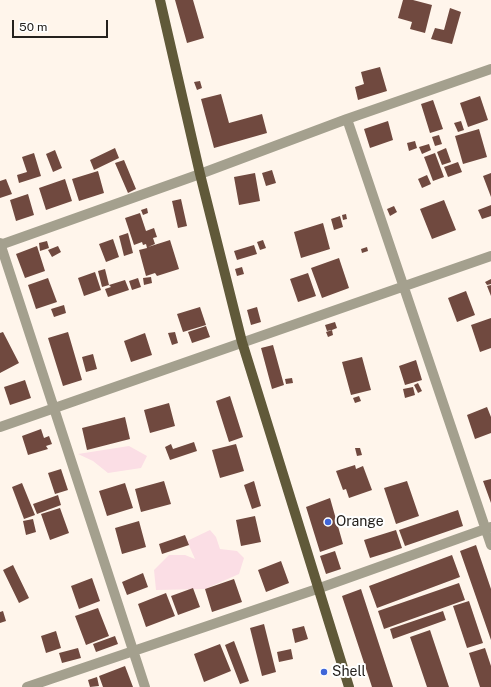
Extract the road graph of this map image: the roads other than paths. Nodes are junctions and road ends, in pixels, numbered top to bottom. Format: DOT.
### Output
graph roads {
  1 [pos="160,0"];
  2 [pos="491,69"];
  3 [pos="347,119"];
  4 [pos="200,174"];
  5 [pos="0,244"];
  6 [pos="491,256"];
  7 [pos="404,286"];
  8 [pos="242,342"];
  9 [pos="54,408"];
  10 [pos="0,427"];
  11 [pos="488,528"];
  12 [pos="491,545"];
  13 [pos="317,588"];
  14 [pos="133,651"];
  15 [pos="27,687"];
  16 [pos="145,687"];
  17 [pos="349,687"];
  1 -- 4 [label="main road"];
  2 -- 3 [label="street"];
  3 -- 4 [label="street"];
  3 -- 7 [label="street"];
  4 -- 5 [label="street"];
  4 -- 8 [label="main road"];
  5 -- 9 [label="street"];
  6 -- 7 [label="street"];
  7 -- 8 [label="street"];
  7 -- 11 [label="street"];
  8 -- 9 [label="street"];
  8 -- 13 [label="main road"];
  9 -- 10 [label="street"];
  9 -- 14 [label="street"];
  11 -- 12 [label="street"];
  11 -- 13 [label="street"];
  13 -- 14 [label="street"];
  13 -- 17 [label="main road"];
  14 -- 15 [label="street"];
  14 -- 16 [label="street"];
}
